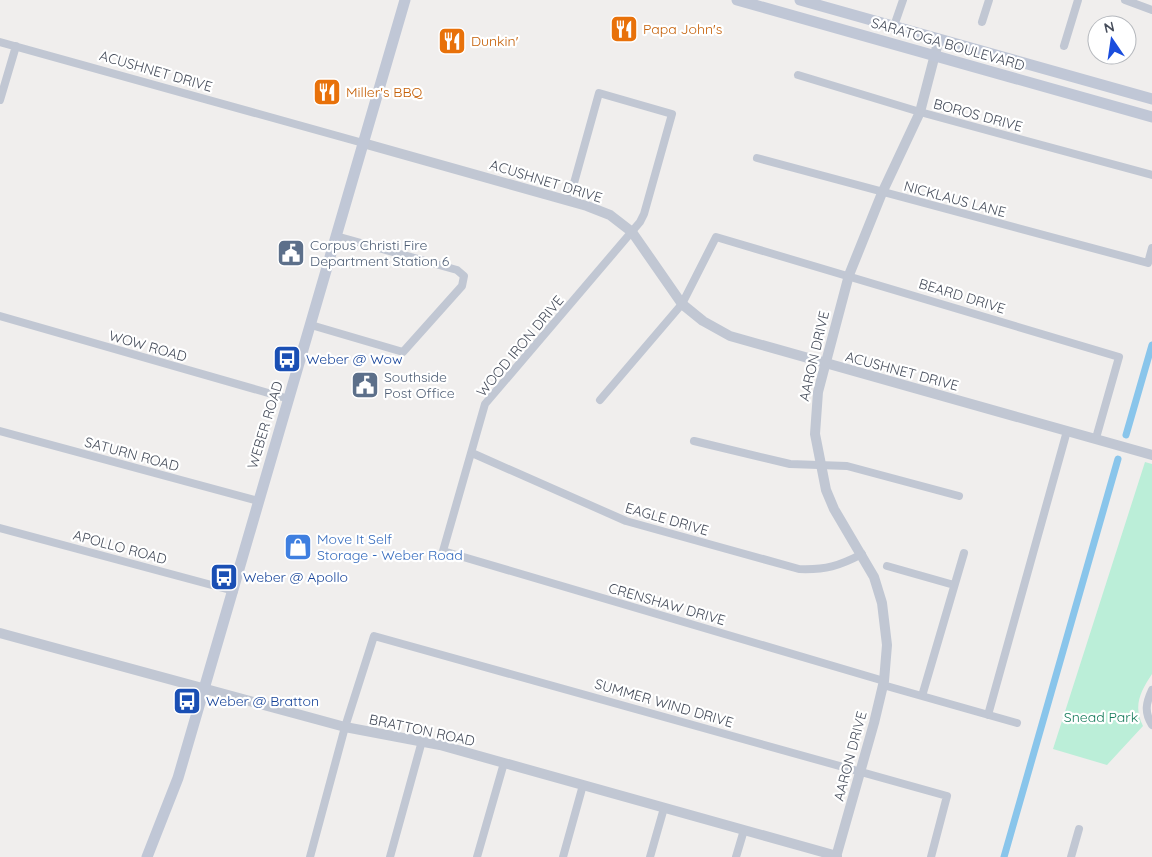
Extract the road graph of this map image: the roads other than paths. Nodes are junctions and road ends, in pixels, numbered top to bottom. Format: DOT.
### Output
graph roads {
  1 [pos="405,0"];
  2 [pos="737,0"];
  3 [pos="800,0"];
  4 [pos="903,0"];
  5 [pos="989,0"];
  6 [pos="1078,0"];
  7 [pos="1125,0"];
  8 [pos="1152,10"];
  9 [pos="982,22"];
  10 [pos="894,26"];
  11 [pos="939,38"];
  12 [pos="0,42"];
  13 [pos="16,46"];
  14 [pos="1064,46"];
  15 [pos="934,56"];
  16 [pos="798,75"];
  17 [pos="1152,99"];
  18 [pos="0,100"];
  19 [pos="920,112"];
  20 [pos="1152,117"];
  21 [pos="362,143"];
  22 [pos="758,158"];
  23 [pos="1152,175"];
  24 [pos="882,193"];
  25 [pos="568,201"];
  26 [pos="632,232"];
  27 [pos="336,236"];
  28 [pos="1152,248"];
  29 [pos="849,276"];
  30 [pos="682,304"];
  31 [pos="0,316"];
  32 [pos="311,325"];
  33 [pos="824,364"];
  34 [pos="289,399"];
  35 [pos="600,400"];
  36 [pos="0,431"];
  37 [pos="1067,431"];
  38 [pos="1096,438"];
  39 [pos="694,441"];
  40 [pos="472,453"];
  41 [pos="1152,455"];
  42 [pos="820,465"];
  43 [pos="959,496"];
  44 [pos="258,501"];
  45 [pos="0,528"];
  46 [pos="444,551"];
  47 [pos="964,553"];
  48 [pos="862,554"];
  49 [pos="887,566"];
  50 [pos="954,585"];
  51 [pos="234,591"];
  52 [pos="0,633"];
  53 [pos="883,683"];
  54 [pos="205,688"];
  55 [pos="1152,690"];
  56 [pos="922,696"];
  57 [pos="988,715"];
  58 [pos="1018,723"];
  59 [pos="1152,725"];
  60 [pos="345,727"];
  61 [pos="422,741"];
  62 [pos="504,763"];
  63 [pos="860,772"];
  64 [pos="583,785"];
  65 [pos="664,808"];
  66 [pos="1079,829"];
  67 [pos="744,830"];
  68 [pos="837,856"];
  69 [pos="147,857"];
  70 [pos="310,857"];
  71 [pos="390,857"];
  72 [pos="477,857"];
  73 [pos="563,857"];
  74 [pos="650,857"];
  75 [pos="736,857"];
  76 [pos="931,857"];
  77 [pos="1071,857"];
  1 -- 21 [label="main road, WEBER ROAD"];
  2 -- 15 [label="main road, SARATOGA BOULEVARD"];
  3 -- 10 [label="main road, SARATOGA BOULEVARD"];
  4 -- 10 [label="street"];
  5 -- 9 [label="street"];
  6 -- 14 [label="street"];
  7 -- 8 [label="street"];
  10 -- 11 [label="main road, SARATOGA BOULEVARD"];
  11 -- 15 [label="street, AARON DRIVE"];
  11 -- 17 [label="main road, SARATOGA BOULEVARD"];
  12 -- 13 [label="street, ACUSHNET DRIVE"];
  13 -- 18 [label="street"];
  13 -- 21 [label="street, ACUSHNET DRIVE"];
  15 -- 19 [label="street, AARON DRIVE"];
  15 -- 20 [label="main road, SARATOGA BOULEVARD"];
  16 -- 19 [label="street, BOROS DRIVE"];
  19 -- 23 [label="street, BOROS DRIVE"];
  19 -- 24 [label="street, AARON DRIVE"];
  21 -- 25 [label="street, ACUSHNET DRIVE"];
  21 -- 27 [label="main road, WEBER ROAD"];
  22 -- 24 [label="street, NICKLAUS LANE"];
  24 -- 28 [label="street, NICKLAUS LANE"];
  24 -- 29 [label="street, AARON DRIVE"];
  25 -- 26 [label="street, ACUSHNET DRIVE"];
  25 -- 26 [label="street, WOOD IRON DRIVE"];
  26 -- 30 [label="street, ACUSHNET DRIVE"];
  26 -- 40 [label="street, WOOD IRON DRIVE"];
  27 -- 32 [label="main road, WEBER ROAD"];
  27 -- 32 [label="street"];
  29 -- 30 [label="street, BEARD DRIVE"];
  29 -- 33 [label="street, AARON DRIVE"];
  29 -- 38 [label="street, BEARD DRIVE"];
  30 -- 33 [label="street, ACUSHNET DRIVE"];
  30 -- 35 [label="street"];
  31 -- 34 [label="street, WOW ROAD"];
  32 -- 34 [label="main road, WEBER ROAD"];
  33 -- 37 [label="street, ACUSHNET DRIVE"];
  33 -- 42 [label="street, AARON DRIVE"];
  34 -- 44 [label="main road, WEBER ROAD"];
  36 -- 44 [label="street, SATURN ROAD"];
  37 -- 38 [label="street, ACUSHNET DRIVE"];
  37 -- 57 [label="street"];
  38 -- 41 [label="street, ACUSHNET DRIVE"];
  39 -- 42 [label="street"];
  40 -- 46 [label="street, WOOD IRON DRIVE"];
  40 -- 48 [label="street, EAGLE DRIVE"];
  42 -- 43 [label="street"];
  42 -- 48 [label="street, AARON DRIVE"];
  44 -- 51 [label="main road, WEBER ROAD"];
  45 -- 51 [label="street, APOLLO ROAD"];
  46 -- 53 [label="street, CRENSHAW DRIVE"];
  47 -- 50 [label="street"];
  48 -- 53 [label="street, AARON DRIVE"];
  49 -- 50 [label="street"];
  50 -- 56 [label="street"];
  51 -- 54 [label="main road, WEBER ROAD"];
  52 -- 54 [label="street, BRATTON ROAD"];
  53 -- 56 [label="street, CRENSHAW DRIVE"];
  53 -- 63 [label="street, AARON DRIVE"];
  54 -- 60 [label="street, BRATTON ROAD"];
  54 -- 69 [label="main road, WEBER ROAD"];
  55 -- 59 [label="street"];
  56 -- 57 [label="street, CRENSHAW DRIVE"];
  57 -- 58 [label="street, CRENSHAW DRIVE"];
  60 -- 61 [label="street, BRATTON ROAD"];
  60 -- 63 [label="street, SUMMER WIND DRIVE"];
  60 -- 70 [label="street"];
  61 -- 62 [label="street, BRATTON ROAD"];
  61 -- 71 [label="street"];
  62 -- 64 [label="street, BRATTON ROAD"];
  62 -- 72 [label="street"];
  63 -- 68 [label="street, AARON DRIVE"];
  63 -- 76 [label="street, SUMMER WIND DRIVE"];
  64 -- 65 [label="street, BRATTON ROAD"];
  64 -- 73 [label="street"];
  65 -- 67 [label="street, BRATTON ROAD"];
  65 -- 74 [label="street"];
  66 -- 77 [label="street"];
  67 -- 68 [label="street, BRATTON ROAD"];
  67 -- 75 [label="street"];
}
